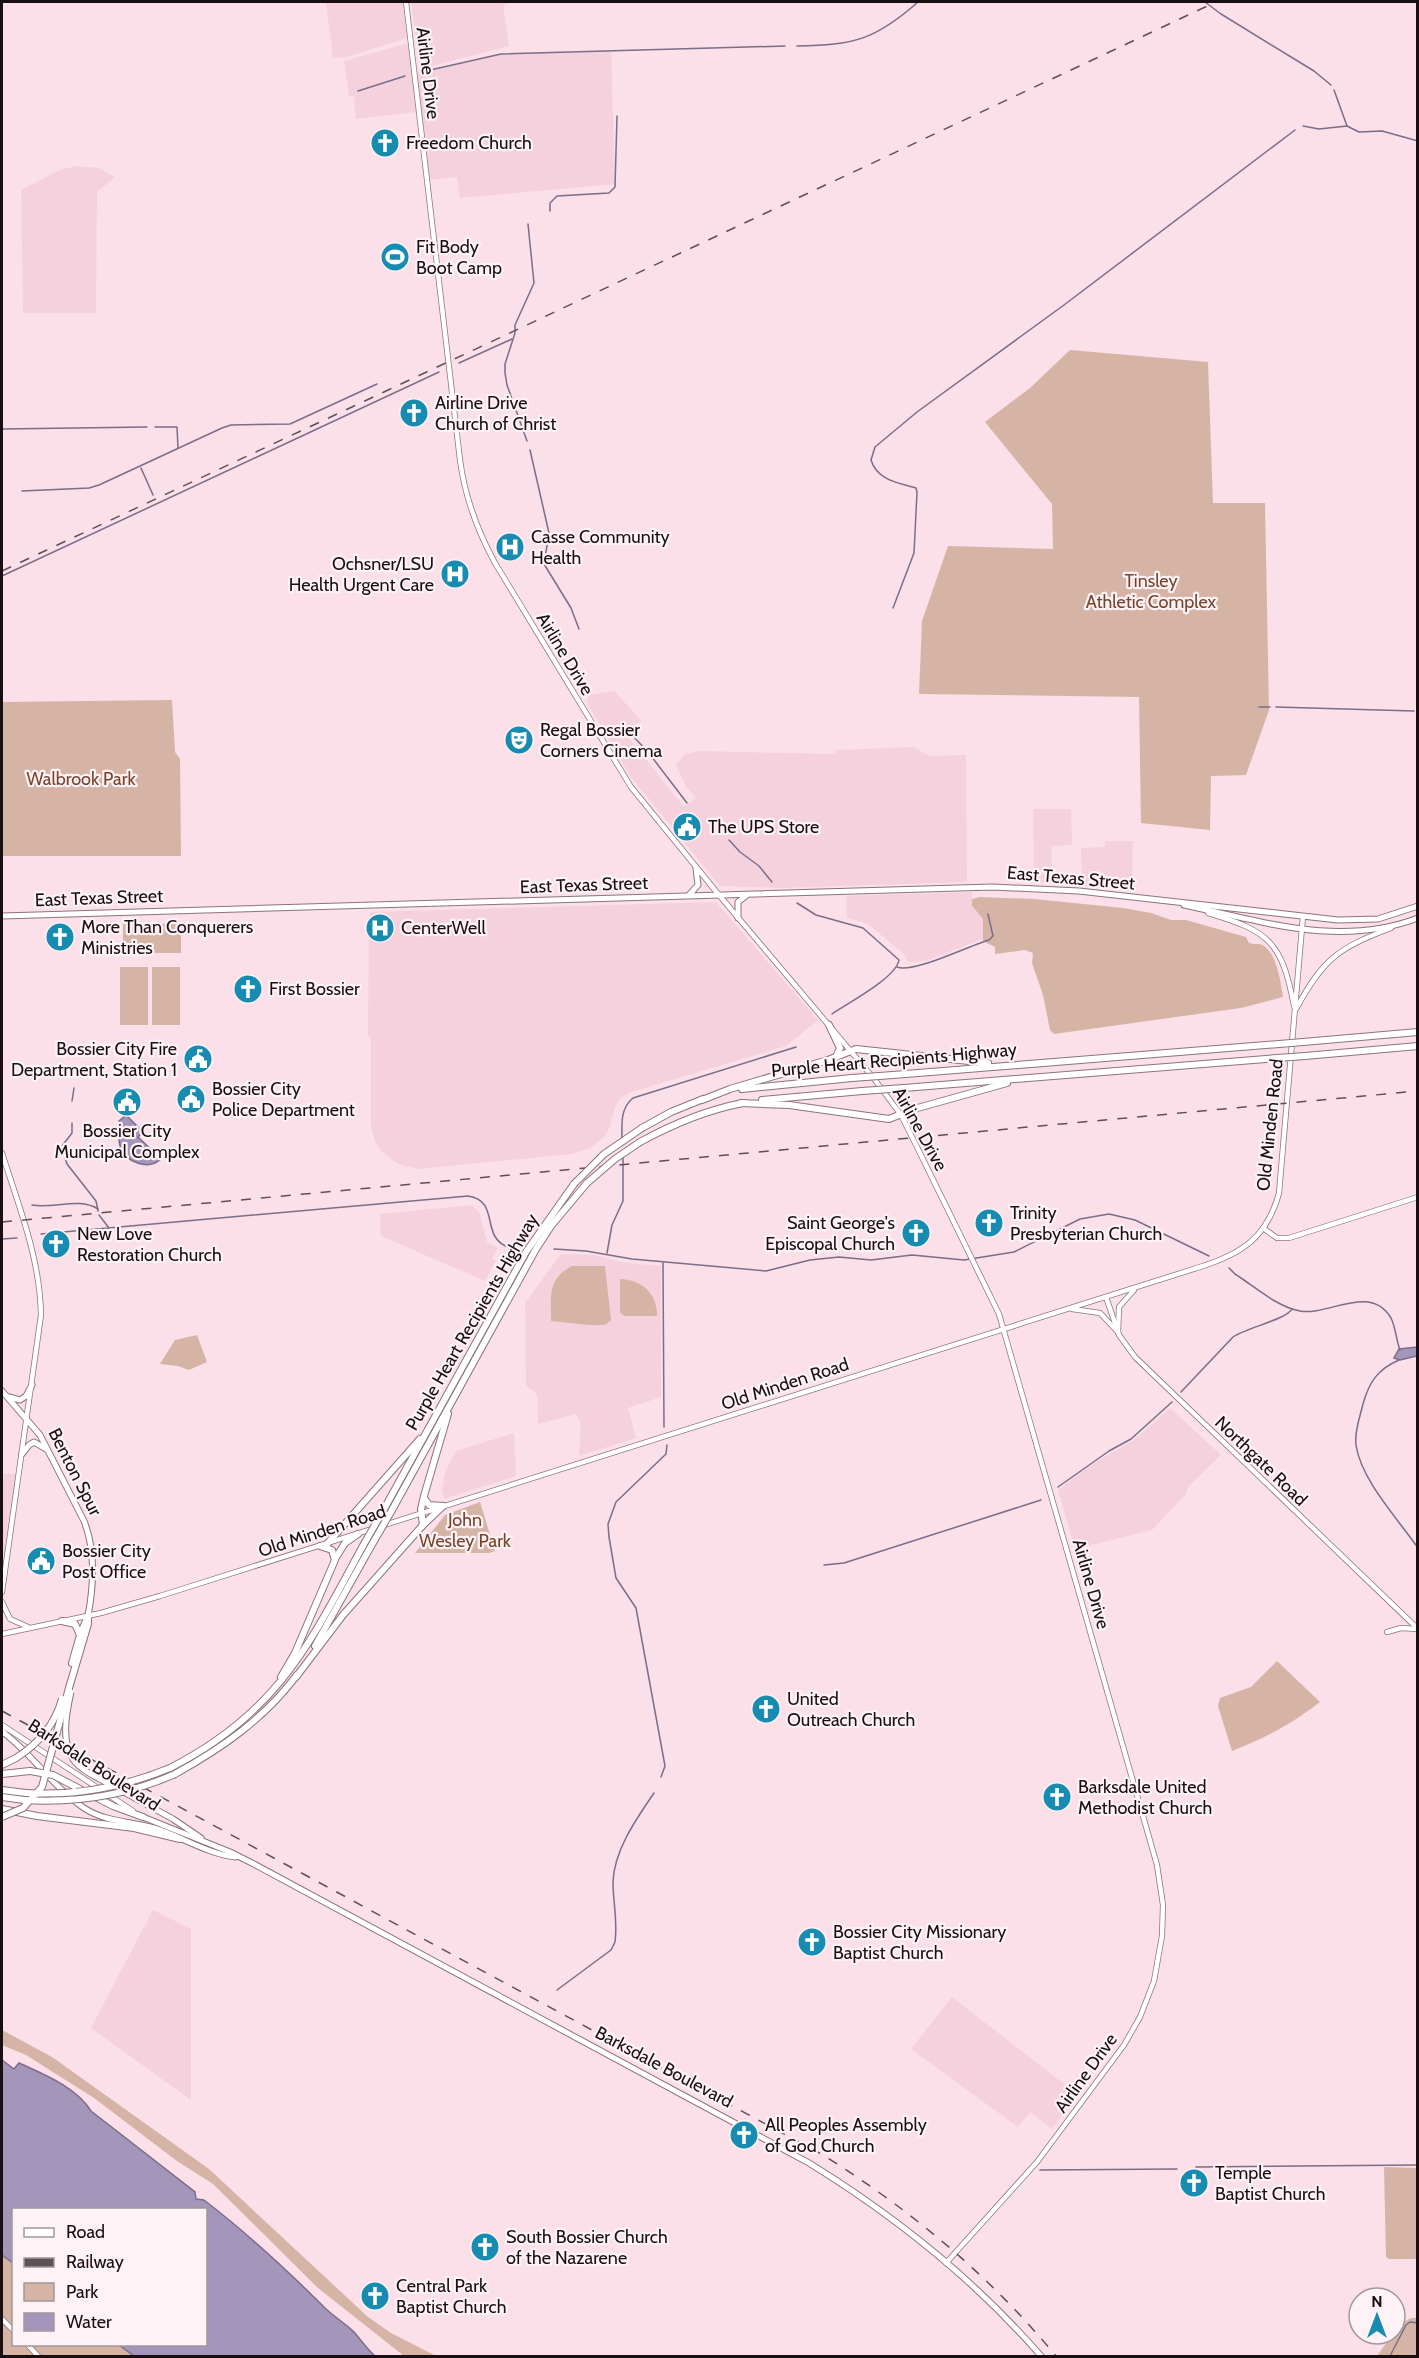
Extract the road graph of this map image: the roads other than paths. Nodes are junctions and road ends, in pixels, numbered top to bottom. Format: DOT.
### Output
graph roads {
  1 [pos="406,2"];
  2 [pos="696,868"];
  3 [pos="748,894"];
  4 [pos="719,895"];
  5 [pos="687,896"];
  6 [pos="1167,901"];
  7 [pos="1187,905"];
  8 [pos="1418,906"];
  9 [pos="2,916"];
  10 [pos="1303,916"];
  11 [pos="738,918"];
  12 [pos="1418,918"];
  13 [pos="1403,923"];
  14 [pos="1302,928"];
  15 [pos="1295,1011"];
  16 [pos="829,1025"];
  17 [pos="1418,1032"];
  18 [pos="1418,1046"];
  19 [pos="852,1052"];
  20 [pos="828,1060"];
  21 [pos="1021,1064"];
  22 [pos="1053,1076"];
  23 [pos="702,1100"];
  24 [pos="741,1103"];
  25 [pos="901,1115"];
  26 [pos="2,1153"];
  27 [pos="1418,1197"];
  28 [pos="1263,1228"];
  29 [pos="1137,1287"];
  30 [pos="1106,1297"];
  31 [pos="1069,1308"];
  32 [pos="1004,1329"];
  33 [pos="1118,1332"];
  34 [pos="32,1385"];
  35 [pos="4,1393"];
  36 [pos="453,1398"];
  37 [pos="27,1418"];
  38 [pos="430,1426"];
  39 [pos="51,1452"];
  40 [pos="22,1454"];
  41 [pos="424,1496"];
  42 [pos="443,1506"];
  43 [pos="422,1514"];
  44 [pos="347,1523"];
  45 [pos="422,1526"];
  46 [pos="358,1534"];
  47 [pos="349,1537"];
  48 [pos="324,1545"];
  49 [pos="367,1546"];
  50 [pos="335,1560"];
  51 [pos="2,1592"];
  52 [pos="2,1602"];
  53 [pos="88,1616"];
  54 [pos="62,1621"];
  55 [pos="31,1628"];
  56 [pos="1417,1629"];
  57 [pos="1387,1632"];
  58 [pos="2,1634"];
  59 [pos="80,1635"];
  60 [pos="296,1677"];
  61 [pos="69,1687"];
  62 [pos="264,1702"];
  63 [pos="2,1725"];
  64 [pos="2,1732"];
  65 [pos="2,1765"];
  66 [pos="172,1771"];
  67 [pos="2,1774"];
  68 [pos="2,1790"];
  69 [pos="25,1796"];
  70 [pos="2,1797"];
  71 [pos="2,1809"];
  72 [pos="2,1817"];
  73 [pos="143,1817"];
  74 [pos="180,1839"];
  75 [pos="218,1847"];
  76 [pos="237,1857"];
  77 [pos="946,2263"];
  78 [pos="1041,2356"];
  1 -- 2 [label="main road, Airline Drive"];
  2 -- 4 [label="main road, Airline Drive"];
  2 -- 5 [label="main road"];
  3 -- 4 [label="main road, East Texas Street"];
  3 -- 6 [label="main road, East Texas Street"];
  3 -- 11 [label="main road"];
  4 -- 5 [label="main road, East Texas Street"];
  4 -- 11 [label="main road, Airline Drive"];
  5 -- 9 [label="main road, East Texas Street"];
  6 -- 7 [label="main road, East Texas Street"];
  6 -- 10 [label="main road, East Texas Street"];
  7 -- 14 [label="main road, East Texas Street"];
  7 -- 15 [label="main road"];
  8 -- 10 [label="main road, East Texas Street"];
  10 -- 14 [label="main road, Old Minden Road"];
  11 -- 16 [label="main road, Airline Drive"];
  12 -- 13 [label="main road, East Texas Street"];
  13 -- 14 [label="main road, East Texas Street"];
  13 -- 15 [label="main road"];
  14 -- 15 [label="main road, Old Minden Road"];
  15 -- 28 [label="main road, Old Minden Road"];
  16 -- 19 [label="main road, Airline Drive"];
  16 -- 20 [label="highway"];
  17 -- 21 [label="highway, Purple Heart Recipients Highway, bridge"];
  18 -- 22 [label="highway, Purple Heart Recipients Highway, bridge"];
  19 -- 20 [label="highway"];
  19 -- 21 [label="highway"];
  19 -- 25 [label="main road, Airline Drive"];
  20 -- 23 [label="highway"];
  21 -- 23 [label="highway, Purple Heart Recipients Highway, bridge"];
  22 -- 24 [label="highway, Purple Heart Recipients Highway, bridge"];
  22 -- 25 [label="highway"];
  23 -- 38 [label="highway, Purple Heart Recipients Highway, bridge"];
  24 -- 25 [label="highway"];
  24 -- 36 [label="highway, Purple Heart Recipients Highway, bridge"];
  25 -- 32 [label="main road, Airline Drive"];
  26 -- 34 [label="main road"];
  27 -- 28 [label="main road"];
  28 -- 29 [label="main road, Old Minden Road"];
  29 -- 30 [label="main road, Old Minden Road"];
  29 -- 33 [label="main road"];
  30 -- 31 [label="main road, Old Minden Road"];
  30 -- 33 [label="main road, Northgate Road"];
  31 -- 32 [label="main road, Old Minden Road"];
  31 -- 33 [label="main road"];
  32 -- 42 [label="main road, Old Minden Road"];
  32 -- 77 [label="main road, Airline Drive"];
  33 -- 56 [label="main road, Northgate Road"];
  34 -- 35 [label="main road"];
  34 -- 37 [label="main road"];
  35 -- 37 [label="main road, Benton Spur"];
  36 -- 41 [label="highway"];
  36 -- 49 [label="highway, Purple Heart Recipients Highway, bridge"];
  37 -- 39 [label="main road, Benton Spur"];
  37 -- 40 [label="main road"];
  38 -- 44 [label="highway"];
  38 -- 49 [label="highway, Purple Heart Recipients Highway, bridge"];
  39 -- 40 [label="main road"];
  39 -- 53 [label="main road, Benton Spur"];
  40 -- 51 [label="main road"];
  41 -- 42 [label="highway"];
  41 -- 43 [label="highway"];
  42 -- 43 [label="main road, Old Minden Road"];
  42 -- 45 [label="highway"];
  43 -- 45 [label="highway"];
  43 -- 46 [label="main road, Old Minden Road"];
  44 -- 47 [label="highway"];
  44 -- 48 [label="highway"];
  45 -- 60 [label="highway"];
  46 -- 47 [label="main road, Old Minden Road"];
  46 -- 50 [label="highway"];
  47 -- 48 [label="main road, Old Minden Road"];
  48 -- 50 [label="highway"];
  48 -- 53 [label="main road, Old Minden Road"];
  49 -- 60 [label="highway, Purple Heart Recipients Highway"];
  49 -- 62 [label="highway, Purple Heart Recipients Highway"];
  50 -- 62 [label="highway"];
  52 -- 55 [label="main road"];
  53 -- 54 [label="main road, Old Minden Road"];
  53 -- 59 [label="highway"];
  53 -- 61 [label="highway"];
  54 -- 55 [label="main road, Old Minden Road"];
  54 -- 59 [label="highway"];
  55 -- 58 [label="main road, Old Minden Road"];
  56 -- 57 [label="main road"];
  59 -- 61 [label="highway"];
  60 -- 66 [label="highway, Purple Heart Recipients Highway"];
  61 -- 65 [label="highway, bridge"];
  61 -- 72 [label="highway, bridge"];
  61 -- 75 [label="main road, bridge"];
  62 -- 66 [label="highway, Purple Heart Recipients Highway"];
  63 -- 73 [label="main road, Barksdale Boulevard"];
  64 -- 74 [label="main road, Barksdale Boulevard"];
  66 -- 69 [label="highway, Purple Heart Recipients Highway, bridge"];
  67 -- 73 [label="highway, bridge"];
  68 -- 69 [label="highway, Purple Heart Recipients Highway"];
  69 -- 70 [label="highway, Purple Heart Recipients Highway"];
  71 -- 74 [label="highway"];
  73 -- 75 [label="main road, Barksdale Boulevard"];
  74 -- 76 [label="main road, Barksdale Boulevard"];
  75 -- 76 [label="main road, Barksdale Boulevard"];
  76 -- 77 [label="main road, Barksdale Boulevard"];
  77 -- 78 [label="main road, Barksdale Boulevard"];
}
